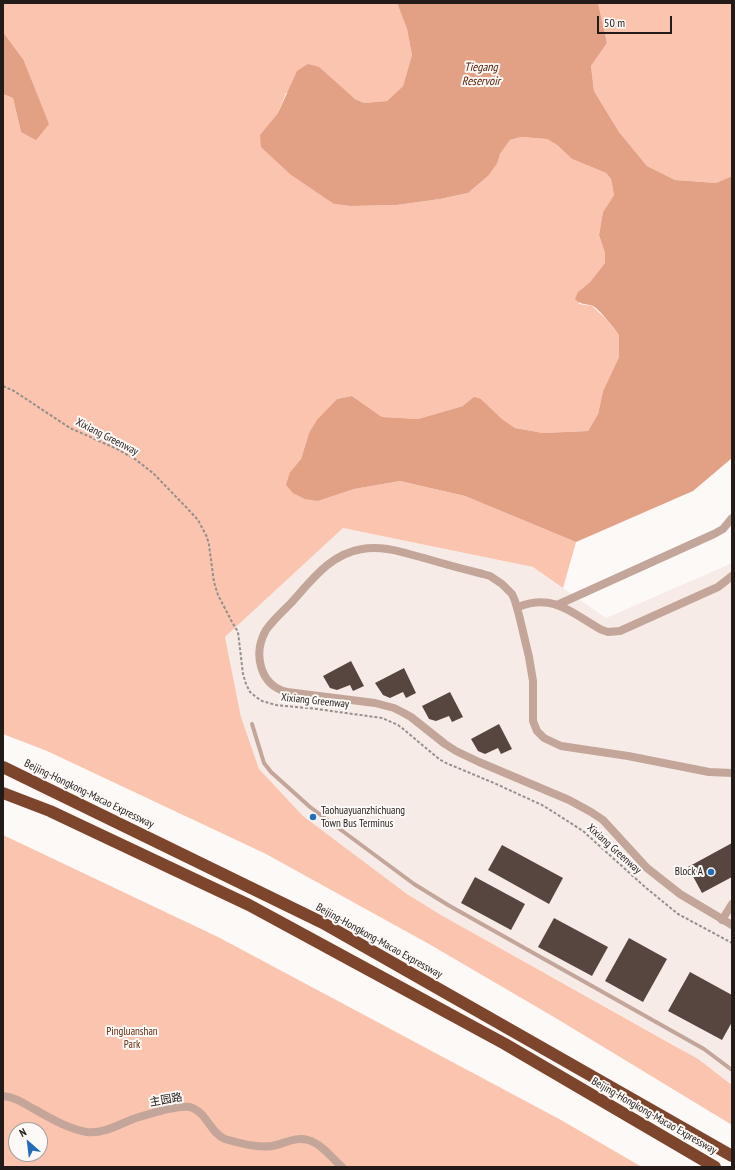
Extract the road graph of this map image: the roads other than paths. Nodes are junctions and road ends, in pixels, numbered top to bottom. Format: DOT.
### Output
graph roads {
  1 [pos="732,518"];
  2 [pos="732,576"];
  3 [pos="557,605"];
  4 [pos="518,607"];
  5 [pos="252,724"];
  6 [pos="3,766"];
  7 [pos="732,773"];
  8 [pos="3,793"];
  9 [pos="732,904"];
  10 [pos="722,920"];
  11 [pos="732,925"];
  12 [pos="732,1070"];
  13 [pos="3,1096"];
  14 [pos="732,1156"];
  15 [pos="342,1167"];
  16 [pos="715,1167"];
  1 -- 3 [label="street"];
  2 -- 3 [label="street"];
  3 -- 4 [label="street"];
  4 -- 7 [label="street"];
  4 -- 10 [label="street"];
  5 -- 12 [label="lane"];
  6 -- 14 [label="highway, Beijing-Hongkong-Macao Expressway"];
  8 -- 16 [label="highway, Beijing-Hongkong-Macao Expressway"];
  9 -- 10 [label="street"];
  10 -- 11 [label="street"];
  13 -- 15 [label="street, 主园路"];
}
